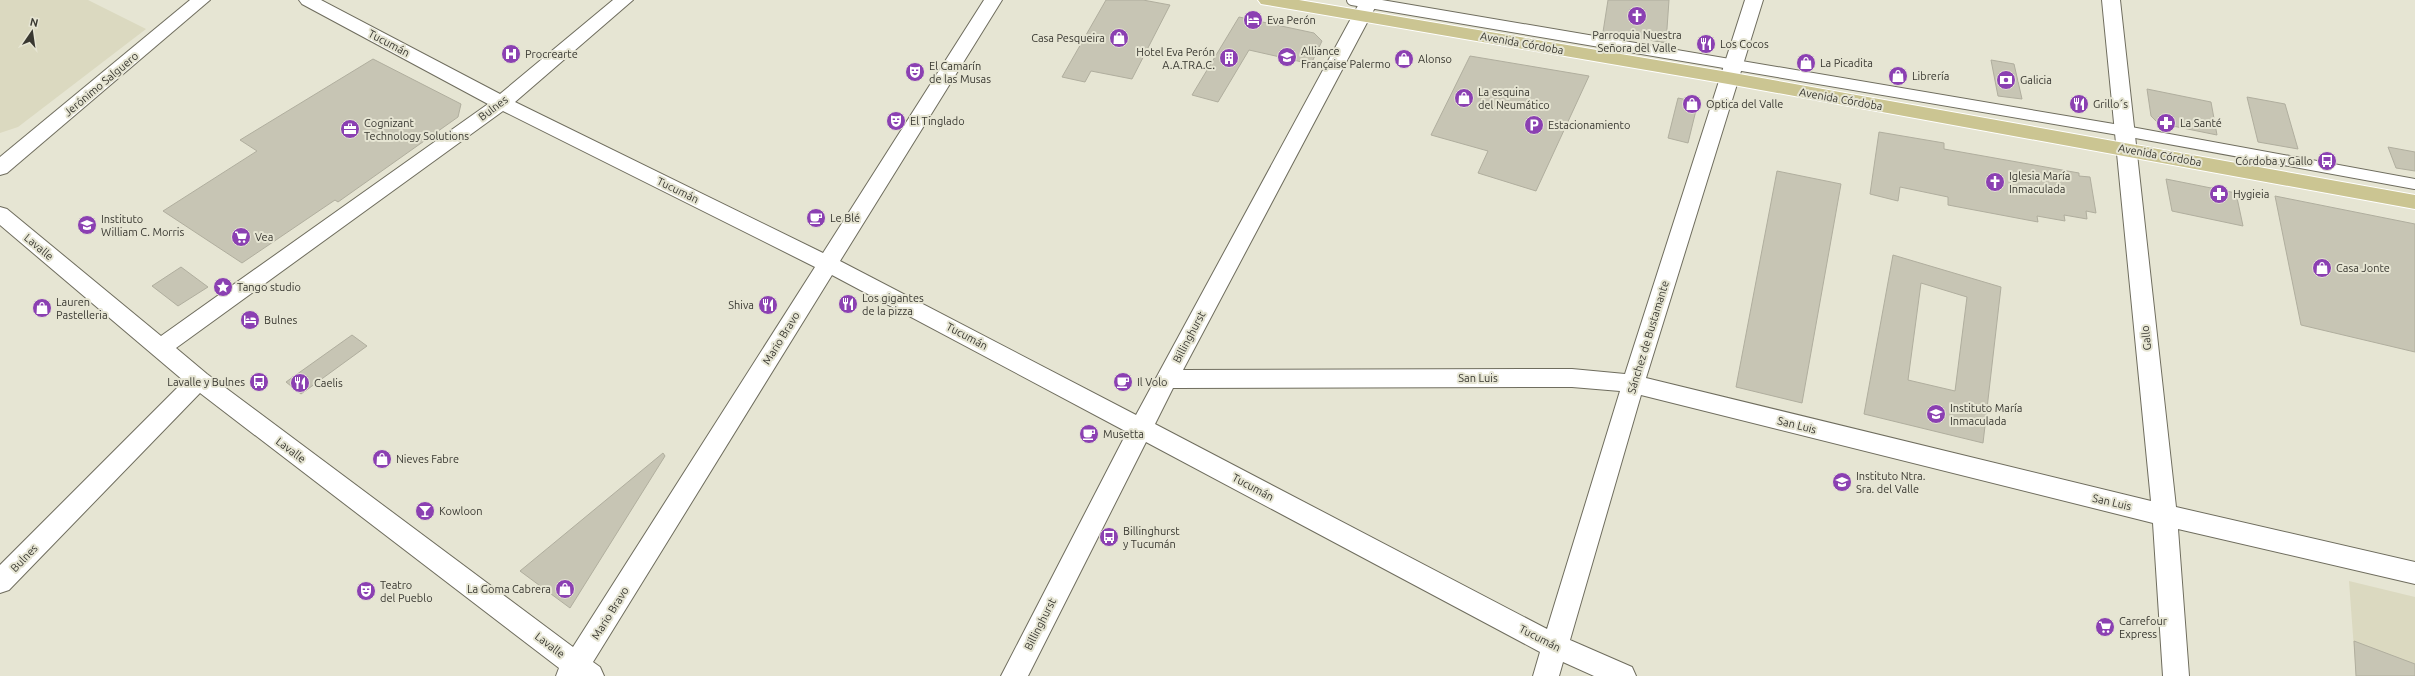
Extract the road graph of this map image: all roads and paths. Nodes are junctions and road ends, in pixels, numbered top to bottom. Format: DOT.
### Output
graph roads {
  1 [pos="201,0"];
  2 [pos="308,0"];
  3 [pos="624,0"];
  4 [pos="993,0"];
  5 [pos="1267,0"];
  6 [pos="1754,0"];
  7 [pos="2111,0"];
  8 [pos="1363,5"];
  9 [pos="1731,71"];
  10 [pos="502,103"];
  11 [pos="2125,140"];
  12 [pos="0,168"];
  13 [pos="2415,184"];
  14 [pos="2415,202"];
  15 [pos="0,214"];
  16 [pos="828,264"];
  17 [pos="161,347"];
  18 [pos="1167,379"];
  19 [pos="199,380"];
  20 [pos="1633,384"];
  21 [pos="1141,428"];
  22 [pos="2166,515"];
  23 [pos="2415,573"];
  24 [pos="0,582"];
  25 [pos="1555,646"];
  26 [pos="579,672"];
  27 [pos="1014,676"];
  28 [pos="1546,676"];
  29 [pos="1623,676"];
  30 [pos="2176,676"];
  1 -- 12 [label="street, Jerónimo Salguero"];
  2 -- 10 [label="street, Tucumán"];
  3 -- 10 [label="street, Bulnes"];
  4 -- 16 [label="street, Mario Bravo"];
  5 -- 8 [label="main road, Avenida Córdoba"];
  6 -- 9 [label="street, Sánchez de Bustamante"];
  7 -- 11 [label="street, Gallo"];
  8 -- 9 [label="main road, Avenida Córdoba"];
  8 -- 18 [label="street, Billinghurst"];
  9 -- 11 [label="main road, Avenida Córdoba"];
  9 -- 20 [label="street, Sánchez de Bustamante"];
  10 -- 16 [label="street, Tucumán"];
  10 -- 17 [label="street, Bulnes"];
  11 -- 13 [label="lane, Avenida Córdoba"];
  11 -- 14 [label="main road, Avenida Córdoba"];
  11 -- 22 [label="street, Gallo"];
  15 -- 17 [label="street, Lavalle"];
  16 -- 21 [label="street, Tucumán"];
  16 -- 26 [label="street, Mario Bravo"];
  17 -- 19 [label="street, Lavalle"];
  18 -- 20 [label="street, San Luis"];
  18 -- 21 [label="street, Billinghurst"];
  19 -- 24 [label="street, Bulnes"];
  19 -- 26 [label="street, Lavalle"];
  20 -- 22 [label="street, San Luis"];
  20 -- 25 [label="street, Sánchez de Bustamante"];
  21 -- 25 [label="street, Tucumán"];
  21 -- 27 [label="street, Billinghurst"];
  22 -- 23 [label="street, San Luis"];
  22 -- 30 [label="street, Gallo"];
  25 -- 28 [label="street, Sánchez de Bustamante"];
  25 -- 29 [label="street, Tucumán"];
}
